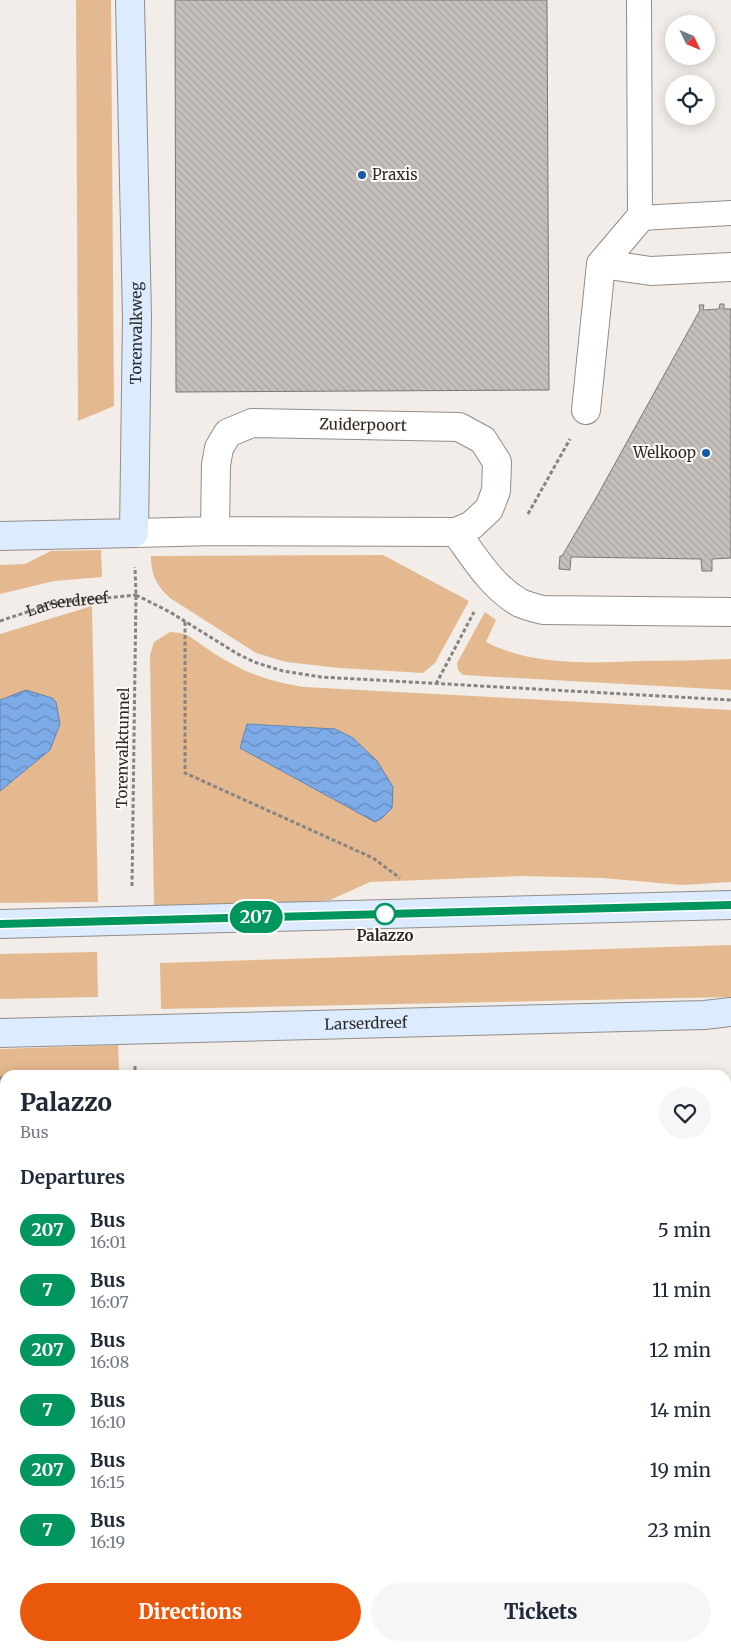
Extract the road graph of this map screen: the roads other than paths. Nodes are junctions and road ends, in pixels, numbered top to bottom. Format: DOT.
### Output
graph roads {
  1 [pos="130,0"];
  2 [pos="639,0"];
  3 [pos="731,213"];
  4 [pos="640,218"];
  5 [pos="601,264"];
  6 [pos="731,267"];
  7 [pos="586,410"];
  8 [pos="215,532"];
  9 [pos="456,532"];
  10 [pos="134,533"];
  11 [pos="0,536"];
  12 [pos="731,612"];
  13 [pos="731,904"];
  14 [pos="0,924"];
  15 [pos="731,1012"];
  16 [pos="0,1033"];
  1 -- 10 [label="main road, Torenvalkweg"];
  2 -- 4 [label="lane"];
  3 -- 4 [label="lane"];
  4 -- 5 [label="street"];
  5 -- 6 [label="street"];
  5 -- 7 [label="street"];
  8 -- 9 [label="street"];
  8 -- 9 [label="street, Zuiderpoort"];
  8 -- 10 [label="street"];
  9 -- 12 [label="street"];
  10 -- 11 [label="main road"];
  13 -- 14 [label="main road"];
  15 -- 16 [label="main road, Larserdreef"];
}
